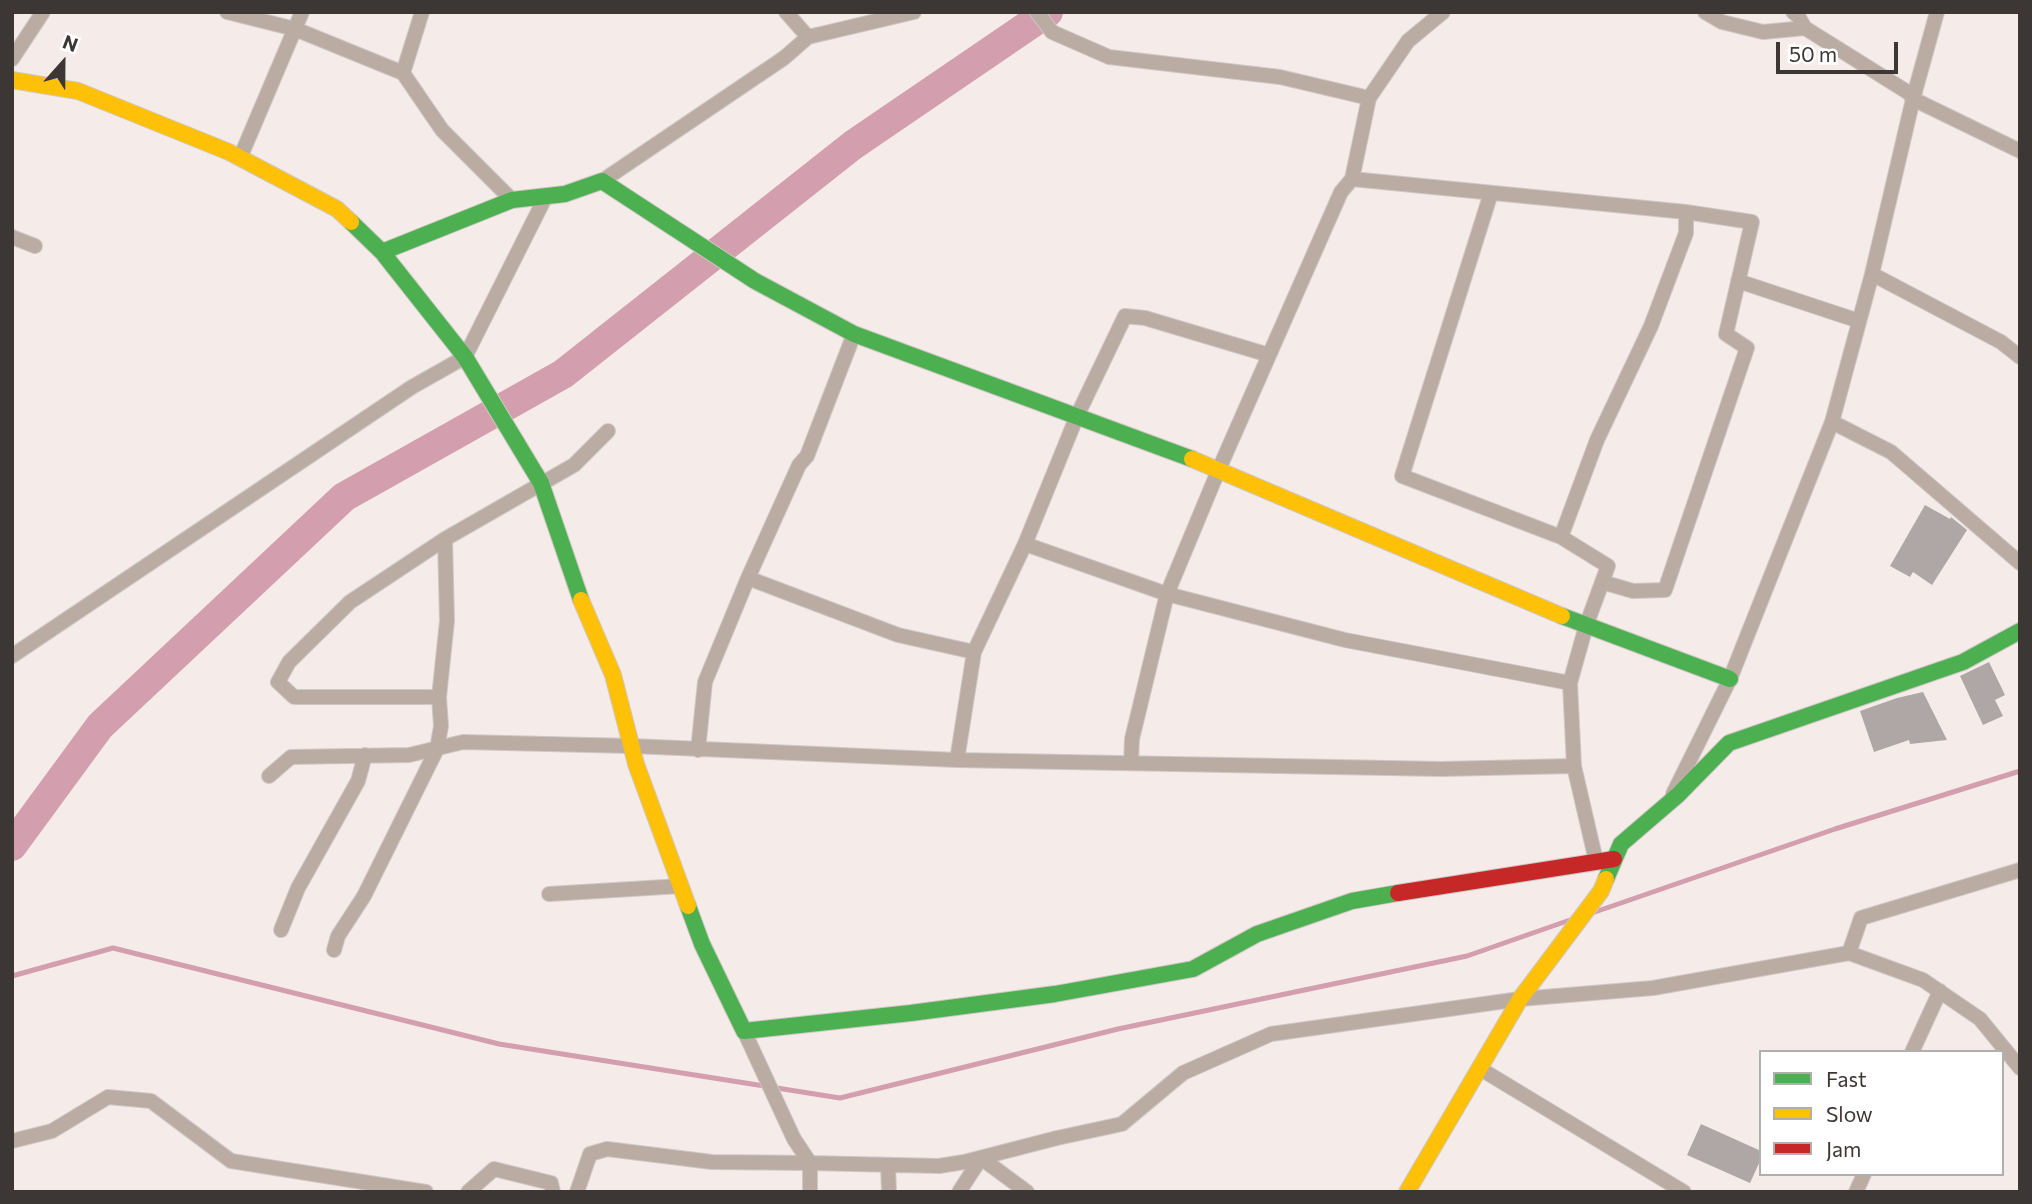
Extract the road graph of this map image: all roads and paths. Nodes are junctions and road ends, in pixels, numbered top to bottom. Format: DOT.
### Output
graph roads {
  1 [pos="43,12"];
  2 [pos="227,12"];
  3 [pos="302,12"];
  4 [pos="422,12"];
  5 [pos="786,12"];
  6 [pos="914,12"];
  7 [pos="1037,12"];
  8 [pos="1443,12"];
  9 [pos="1704,12"];
  10 [pos="1793,12"];
  11 [pos="1937,12"];
  12 [pos="1805,28"];
  13 [pos="295,30"];
  14 [pos="808,37"];
  15 [pos="12,60"];
  16 [pos="403,73"];
  17 [pos="12,80"];
  18 [pos="1369,98"];
  19 [pos="1913,99"];
  20 [pos="2020,151"];
  21 [pos="240,158"];
  22 [pos="1352,179"];
  23 [pos="602,181"];
  24 [pos="1491,193"];
  25 [pos="546,196"];
  26 [pos="512,200"];
  27 [pos="1686,212"];
  28 [pos="12,237"];
  29 [pos="35,246"];
  30 [pos="382,253"];
  31 [pos="1872,274"];
  32 [pos="1738,281"];
  33 [pos="1859,321"];
  34 [pos="854,334"];
  35 [pos="1269,355"];
  36 [pos="466,357"];
  37 [pos="2020,357"];
  38 [pos="1077,416"];
  39 [pos="1832,422"];
  40 [pos="608,431"];
  41 [pos="1219,470"];
  42 [pos="541,482"];
  43 [pos="1561,537"];
  44 [pos="444,539"];
  45 [pos="1025,544"];
  46 [pos="2020,563"];
  47 [pos="748,578"];
  48 [pos="1602,582"];
  49 [pos="1167,594"];
  50 [pos="1587,626"];
  51 [pos="2020,631"];
  52 [pos="974,652"];
  53 [pos="12,656"];
  54 [pos="1730,679"];
  55 [pos="1570,684"];
  56 [pos="439,697"];
  57 [pos="632,746"];
  58 [pos="438,750"];
  59 [pos="698,750"];
  60 [pos="365,755"];
  61 [pos="957,760"];
  62 [pos="1131,763"];
  63 [pos="1574,766"];
  64 [pos="269,776"];
  65 [pos="1668,804"];
  66 [pos="1614,859"];
  67 [pos="1596,862"];
  68 [pos="2020,870"];
  69 [pos="681,886"];
  70 [pos="549,894"];
  71 [pos="281,930"];
  72 [pos="334,950"];
  73 [pos="1849,953"];
  74 [pos="1940,991"];
  75 [pos="1520,999"];
  76 [pos="744,1031"];
  77 [pos="1913,1050"];
  78 [pos="1479,1068"];
  79 [pos="2020,1068"];
  80 [pos="12,1141"];
  81 [pos="981,1158"];
  82 [pos="810,1163"];
  83 [pos="888,1165"];
  84 [pos="1863,1176"];
  85 [pos="1677,1190"];
  86 [pos="426,1192"];
  87 [pos="468,1192"];
  88 [pos="553,1192"];
  89 [pos="577,1192"];
  90 [pos="810,1192"];
  91 [pos="889,1192"];
  92 [pos="959,1192"];
  93 [pos="1027,1192"];
  94 [pos="1407,1192"];
  95 [pos="1856,1192"];
  1 -- 15 [label="street"];
  2 -- 13 [label="street"];
  3 -- 13 [label="street"];
  4 -- 16 [label="street"];
  5 -- 14 [label="street"];
  6 -- 14 [label="street"];
  7 -- 18 [label="street"];
  8 -- 18 [label="street"];
  9 -- 12 [label="street"];
  10 -- 12 [label="street"];
  11 -- 19 [label="street"];
  12 -- 19 [label="street"];
  13 -- 16 [label="street"];
  13 -- 21 [label="street"];
  14 -- 23 [label="street"];
  16 -- 26 [label="street"];
  17 -- 21 [label="street"];
  18 -- 22 [label="street"];
  19 -- 20 [label="street"];
  19 -- 31 [label="street"];
  21 -- 30 [label="street"];
  22 -- 24 [label="street"];
  22 -- 35 [label="street"];
  23 -- 25 [label="street"];
  23 -- 34 [label="street"];
  24 -- 27 [label="street"];
  24 -- 43 [label="street"];
  25 -- 26 [label="street"];
  25 -- 36 [label="street"];
  26 -- 30 [label="street"];
  27 -- 32 [label="street"];
  27 -- 43 [label="street"];
  28 -- 29 [label="street"];
  30 -- 36 [label="street"];
  31 -- 33 [label="street"];
  31 -- 37 [label="street"];
  32 -- 33 [label="street"];
  32 -- 48 [label="street"];
  33 -- 39 [label="street"];
  34 -- 38 [label="street"];
  34 -- 47 [label="street"];
  35 -- 38 [label="street"];
  35 -- 41 [label="street"];
  36 -- 42 [label="street"];
  36 -- 53 [label="street"];
  38 -- 41 [label="street"];
  38 -- 45 [label="street"];
  39 -- 46 [label="street"];
  39 -- 54 [label="street"];
  40 -- 42 [label="street"];
  41 -- 49 [label="street"];
  41 -- 50 [label="street"];
  42 -- 44 [label="street"];
  42 -- 57 [label="street"];
  43 -- 48 [label="street"];
  44 -- 56 [label="street"];
  44 -- 56 [label="street"];
  45 -- 49 [label="street"];
  45 -- 52 [label="street"];
  47 -- 52 [label="street"];
  47 -- 59 [label="street"];
  48 -- 50 [label="street"];
  49 -- 55 [label="street"];
  49 -- 62 [label="street"];
  50 -- 54 [label="street"];
  50 -- 55 [label="street"];
  51 -- 65 [label="street"];
  52 -- 61 [label="street"];
  54 -- 65 [label="street"];
  55 -- 63 [label="street"];
  56 -- 58 [label="street"];
  57 -- 58 [label="street"];
  57 -- 59 [label="street"];
  57 -- 69 [label="street"];
  58 -- 60 [label="street"];
  58 -- 72 [label="street"];
  59 -- 61 [label="street"];
  60 -- 64 [label="street"];
  60 -- 71 [label="street"];
  61 -- 62 [label="street"];
  62 -- 63 [label="street"];
  63 -- 67 [label="street"];
  65 -- 66 [label="street"];
  66 -- 67 [label="street"];
  66 -- 75 [label="street"];
  67 -- 76 [label="street"];
  68 -- 73 [label="street"];
  69 -- 70 [label="street"];
  69 -- 76 [label="street"];
  73 -- 74 [label="street"];
  73 -- 75 [label="street"];
  74 -- 77 [label="street"];
  74 -- 79 [label="street"];
  75 -- 78 [label="street"];
  75 -- 81 [label="street"];
  76 -- 82 [label="street"];
  78 -- 85 [label="street"];
  78 -- 94 [label="street"];
  80 -- 86 [label="street"];
  81 -- 83 [label="street"];
  81 -- 92 [label="street"];
  81 -- 93 [label="street"];
  82 -- 83 [label="street"];
  82 -- 89 [label="street"];
  82 -- 90 [label="street"];
  83 -- 91 [label="street"];
  84 -- 95 [label="street"];
  87 -- 88 [label="street"];
}
